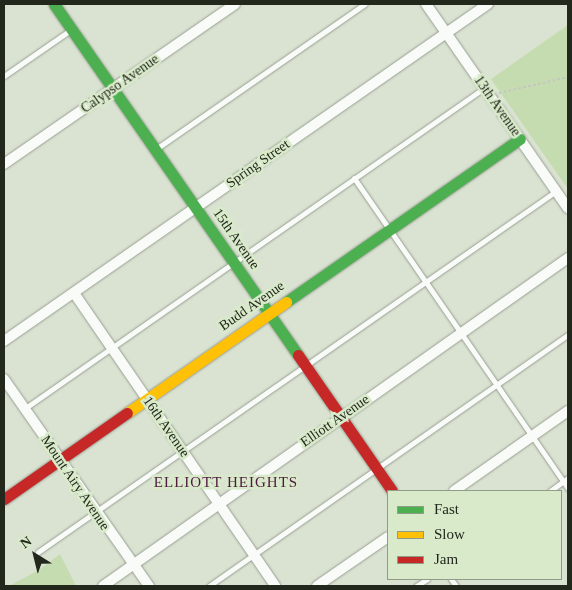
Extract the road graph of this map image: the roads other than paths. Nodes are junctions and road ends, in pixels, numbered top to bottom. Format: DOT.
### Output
graph roads {
  1 [pos="54,4"];
  2 [pos="236,4"];
  3 [pos="365,4"];
  4 [pos="426,4"];
  5 [pos="488,4"];
  6 [pos="72,29"];
  7 [pos="447,32"];
  8 [pos="4,76"];
  9 [pos="113,88"];
  10 [pos="487,92"];
  11 [pos="520,139"];
  12 [pos="156,149"];
  13 [pos="4,164"];
  14 [pos="354,178"];
  15 [pos="557,191"];
  16 [pos="196,207"];
  17 [pos="568,208"];
  18 [pos="389,230"];
  19 [pos="568,258"];
  20 [pos="234,262"];
  21 [pos="425,281"];
  22 [pos="74,293"];
  23 [pos="268,312"];
  24 [pos="460,334"];
  25 [pos="568,335"];
  26 [pos="4,341"];
  27 [pos="111,347"];
  28 [pos="305,365"];
  29 [pos="4,379"];
  30 [pos="496,386"];
  31 [pos="146,399"];
  32 [pos="24,409"];
  33 [pos="568,411"];
  34 [pos="340,417"];
  35 [pos="532,436"];
  36 [pos="184,451"];
  37 [pos="60,459"];
  38 [pos="376,469"];
  39 [pos="566,480"];
  40 [pos="568,488"];
  41 [pos="391,490"];
  42 [pos="455,490"];
  43 [pos="551,490"];
  44 [pos="4,499"];
  45 [pos="218,502"];
  46 [pos="94,512"];
  47 [pos="387,538"];
  48 [pos="38,552"];
  49 [pos="253,556"];
  50 [pos="132,564"];
  51 [pos="103,586"];
  52 [pos="148,586"];
  53 [pos="209,586"];
  54 [pos="275,586"];
  55 [pos="317,586"];
  1 -- 6 [label="street, 15th Avenue"];
  2 -- 9 [label="street, Calypso Avenue"];
  3 -- 12 [label="lane"];
  4 -- 7 [label="street, 13th Avenue"];
  5 -- 7 [label="street, Spring Street"];
  6 -- 8 [label="lane"];
  6 -- 9 [label="street, 15th Avenue"];
  7 -- 10 [label="street, 13th Avenue"];
  7 -- 16 [label="street, Spring Street"];
  9 -- 12 [label="street, 15th Avenue"];
  9 -- 13 [label="street, Calypso Avenue"];
  10 -- 11 [label="street, 13th Avenue"];
  10 -- 14 [label="lane"];
  11 -- 15 [label="street, 13th Avenue"];
  11 -- 18 [label="street, Budd Avenue"];
  12 -- 16 [label="street, 15th Avenue"];
  14 -- 18 [label="lane"];
  14 -- 20 [label="lane"];
  15 -- 17 [label="street, 13th Avenue"];
  15 -- 21 [label="lane"];
  16 -- 20 [label="street, 15th Avenue"];
  16 -- 22 [label="street, Spring Street"];
  18 -- 21 [label="lane"];
  18 -- 23 [label="street, Budd Avenue"];
  19 -- 24 [label="street, Elliott Avenue"];
  20 -- 23 [label="street, 15th Avenue"];
  20 -- 27 [label="lane"];
  21 -- 24 [label="lane"];
  21 -- 28 [label="lane"];
  22 -- 26 [label="street, Spring Street"];
  22 -- 27 [label="street, 16th Avenue"];
  23 -- 28 [label="street, 15th Avenue"];
  23 -- 31 [label="street, Budd Avenue"];
  24 -- 30 [label="lane"];
  24 -- 34 [label="street, Elliott Avenue"];
  25 -- 30 [label="lane"];
  27 -- 31 [label="street, 16th Avenue"];
  27 -- 32 [label="lane"];
  28 -- 34 [label="street, 15th Avenue"];
  28 -- 36 [label="lane"];
  29 -- 32 [label="street, Mount Airy Avenue"];
  30 -- 35 [label="lane"];
  30 -- 38 [label="lane"];
  31 -- 36 [label="street, 16th Avenue"];
  31 -- 37 [label="street, Budd Avenue"];
  32 -- 37 [label="street, Mount Airy Avenue"];
  33 -- 35 [label="street"];
  34 -- 38 [label="street, 15th Avenue"];
  34 -- 45 [label="street, Elliott Avenue"];
  35 -- 39 [label="lane"];
  35 -- 42 [label="street"];
  36 -- 45 [label="street, 16th Avenue"];
  36 -- 46 [label="lane"];
  37 -- 44 [label="street, Budd Avenue"];
  37 -- 46 [label="street, Mount Airy Avenue"];
  38 -- 41 [label="street, 15th Avenue"];
  38 -- 49 [label="lane"];
  39 -- 40 [label="lane"];
  39 -- 43 [label="lane"];
  45 -- 49 [label="street, 16th Avenue"];
  45 -- 50 [label="street, Elliott Avenue"];
  46 -- 48 [label="lane"];
  46 -- 50 [label="street, Mount Airy Avenue"];
  47 -- 55 [label="street"];
  49 -- 53 [label="lane"];
  49 -- 54 [label="street, 16th Avenue"];
  50 -- 51 [label="street, Elliott Avenue"];
  50 -- 52 [label="street, Mount Airy Avenue"];
}
